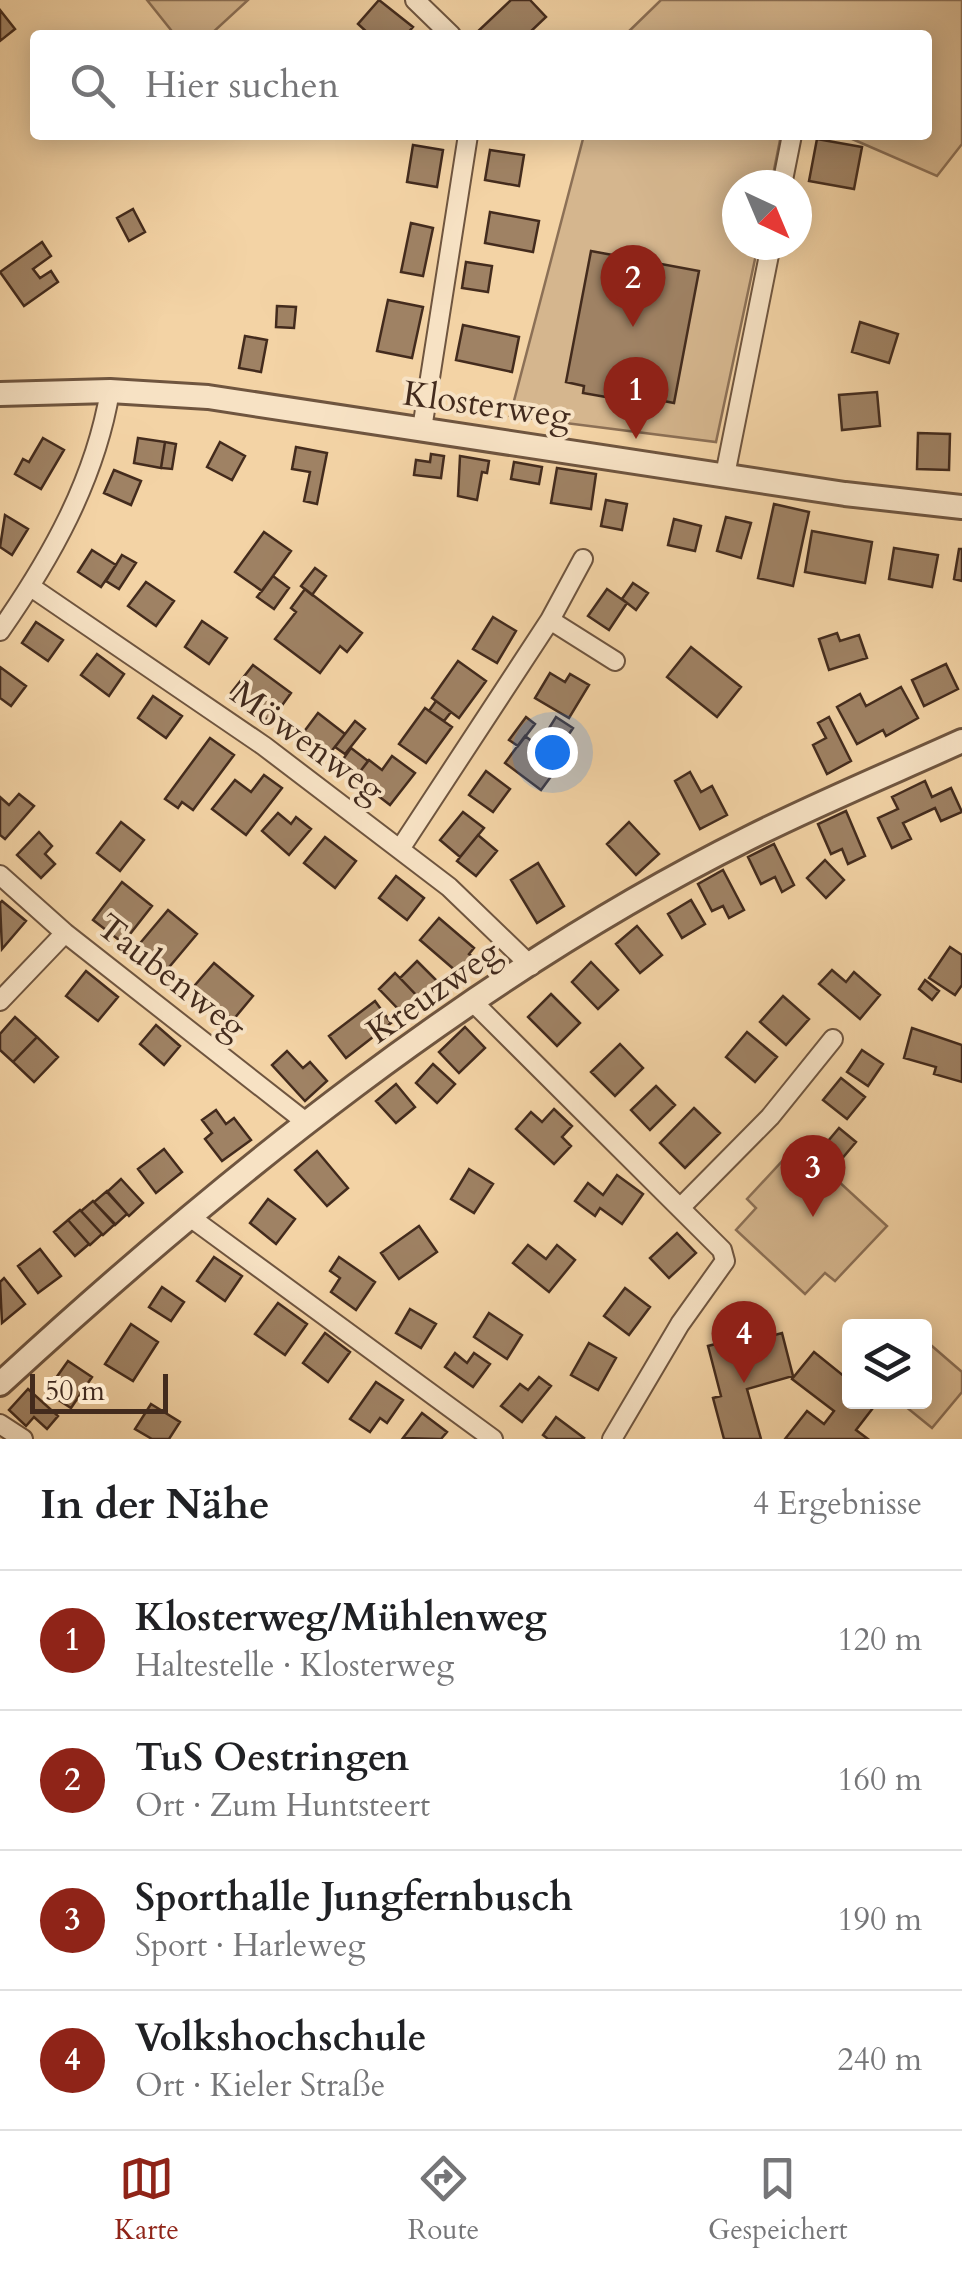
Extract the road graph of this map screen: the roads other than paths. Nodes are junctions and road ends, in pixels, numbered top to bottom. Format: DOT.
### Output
graph roads {
  1 [pos="415,0"];
  2 [pos="446,30"];
  3 [pos="467,140"];
  4 [pos="791,140"];
  5 [pos="785,170"];
  6 [pos="767,260"];
  7 [pos="110,392"];
  8 [pos="0,394"];
  9 [pos="422,429"];
  10 [pos="725,474"];
  11 [pos="962,507"];
  12 [pos="583,559"];
  13 [pos="31,586"];
  14 [pos="550,620"];
  15 [pos="0,631"];
  16 [pos="615,661"];
  17 [pos="962,741"];
  18 [pos="400,849"];
  19 [pos="0,875"];
  20 [pos="65,932"];
  21 [pos="531,966"];
  22 [pos="0,1001"];
  23 [pos="474,1003"];
  24 [pos="833,1039"];
  25 [pos="307,1123"];
  26 [pos="682,1206"];
  27 [pos="190,1217"];
  28 [pos="0,1384"];
  29 [pos="0,1424"];
  30 [pos="23,1439"];
  31 [pos="493,1439"];
  32 [pos="612,1439"];
  1 -- 2 [label="street"];
  3 -- 9 [label="street"];
  4 -- 5 [label="street"];
  6 -- 10 [label="street"];
  7 -- 8 [label="street, Klosterweg"];
  7 -- 9 [label="street, Klosterweg"];
  7 -- 13 [label="street"];
  9 -- 10 [label="street, Klosterweg"];
  10 -- 11 [label="street, Klosterweg"];
  12 -- 14 [label="street"];
  13 -- 15 [label="street"];
  13 -- 18 [label="street, Möwenweg"];
  14 -- 16 [label="street"];
  14 -- 18 [label="street"];
  17 -- 21 [label="street, Kreuzweg"];
  18 -- 21 [label="street, Möwenweg"];
  19 -- 20 [label="street, Taubenweg"];
  20 -- 22 [label="street"];
  20 -- 25 [label="street, Taubenweg"];
  21 -- 23 [label="street, Kreuzweg"];
  23 -- 25 [label="street, Kreuzweg"];
  23 -- 26 [label="street"];
  24 -- 26 [label="street"];
  25 -- 27 [label="street, Kreuzweg"];
  26 -- 32 [label="street"];
  27 -- 28 [label="street, Kreuzweg"];
  27 -- 31 [label="street"];
  29 -- 30 [label="street"];
}
